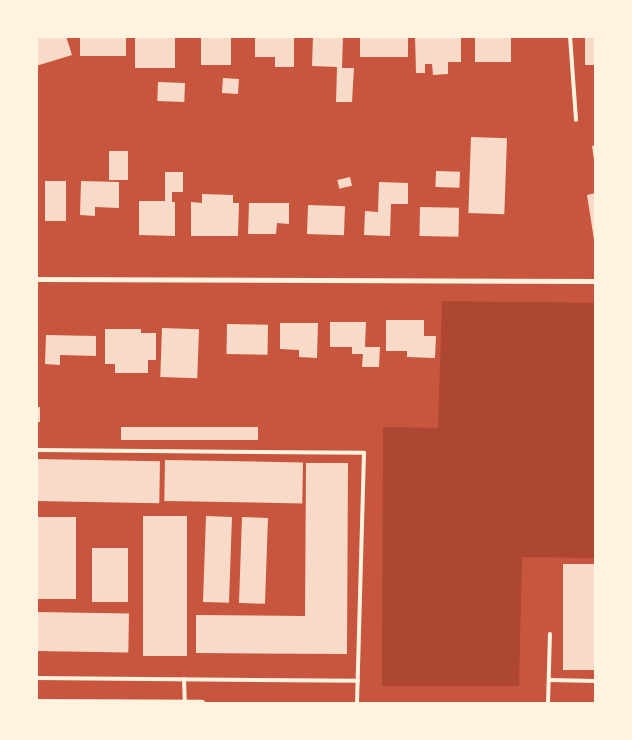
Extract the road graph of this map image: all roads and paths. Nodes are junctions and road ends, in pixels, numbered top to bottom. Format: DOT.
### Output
graph roads {
  1 [pos="570,36"];
  2 [pos="576,120"];
  3 [pos="36,279"];
  4 [pos="596,281"];
  5 [pos="36,450"];
  6 [pos="550,634"];
  7 [pos="36,678"];
  8 [pos="184,679"];
  9 [pos="549,680"];
  10 [pos="596,680"];
  11 [pos="358,681"];
  12 [pos="36,703"];
  13 [pos="46,703"];
  14 [pos="185,703"];
  15 [pos="68,704"];
  16 [pos="201,704"];
  17 [pos="358,704"];
  18 [pos="548,704"];
  1 -- 2 [label="lane"];
  3 -- 4 [label="street"];
  5 -- 11 [label="lane"];
  6 -- 9 [label="lane"];
  7 -- 8 [label="lane"];
  8 -- 11 [label="lane"];
  8 -- 14 [label="lane"];
  9 -- 10 [label="lane"];
  9 -- 18 [label="lane"];
  11 -- 17 [label="lane"];
  12 -- 13 [label="street"];
  13 -- 15 [label="street"];
  14 -- 15 [label="street"];
  14 -- 16 [label="street"];
}
